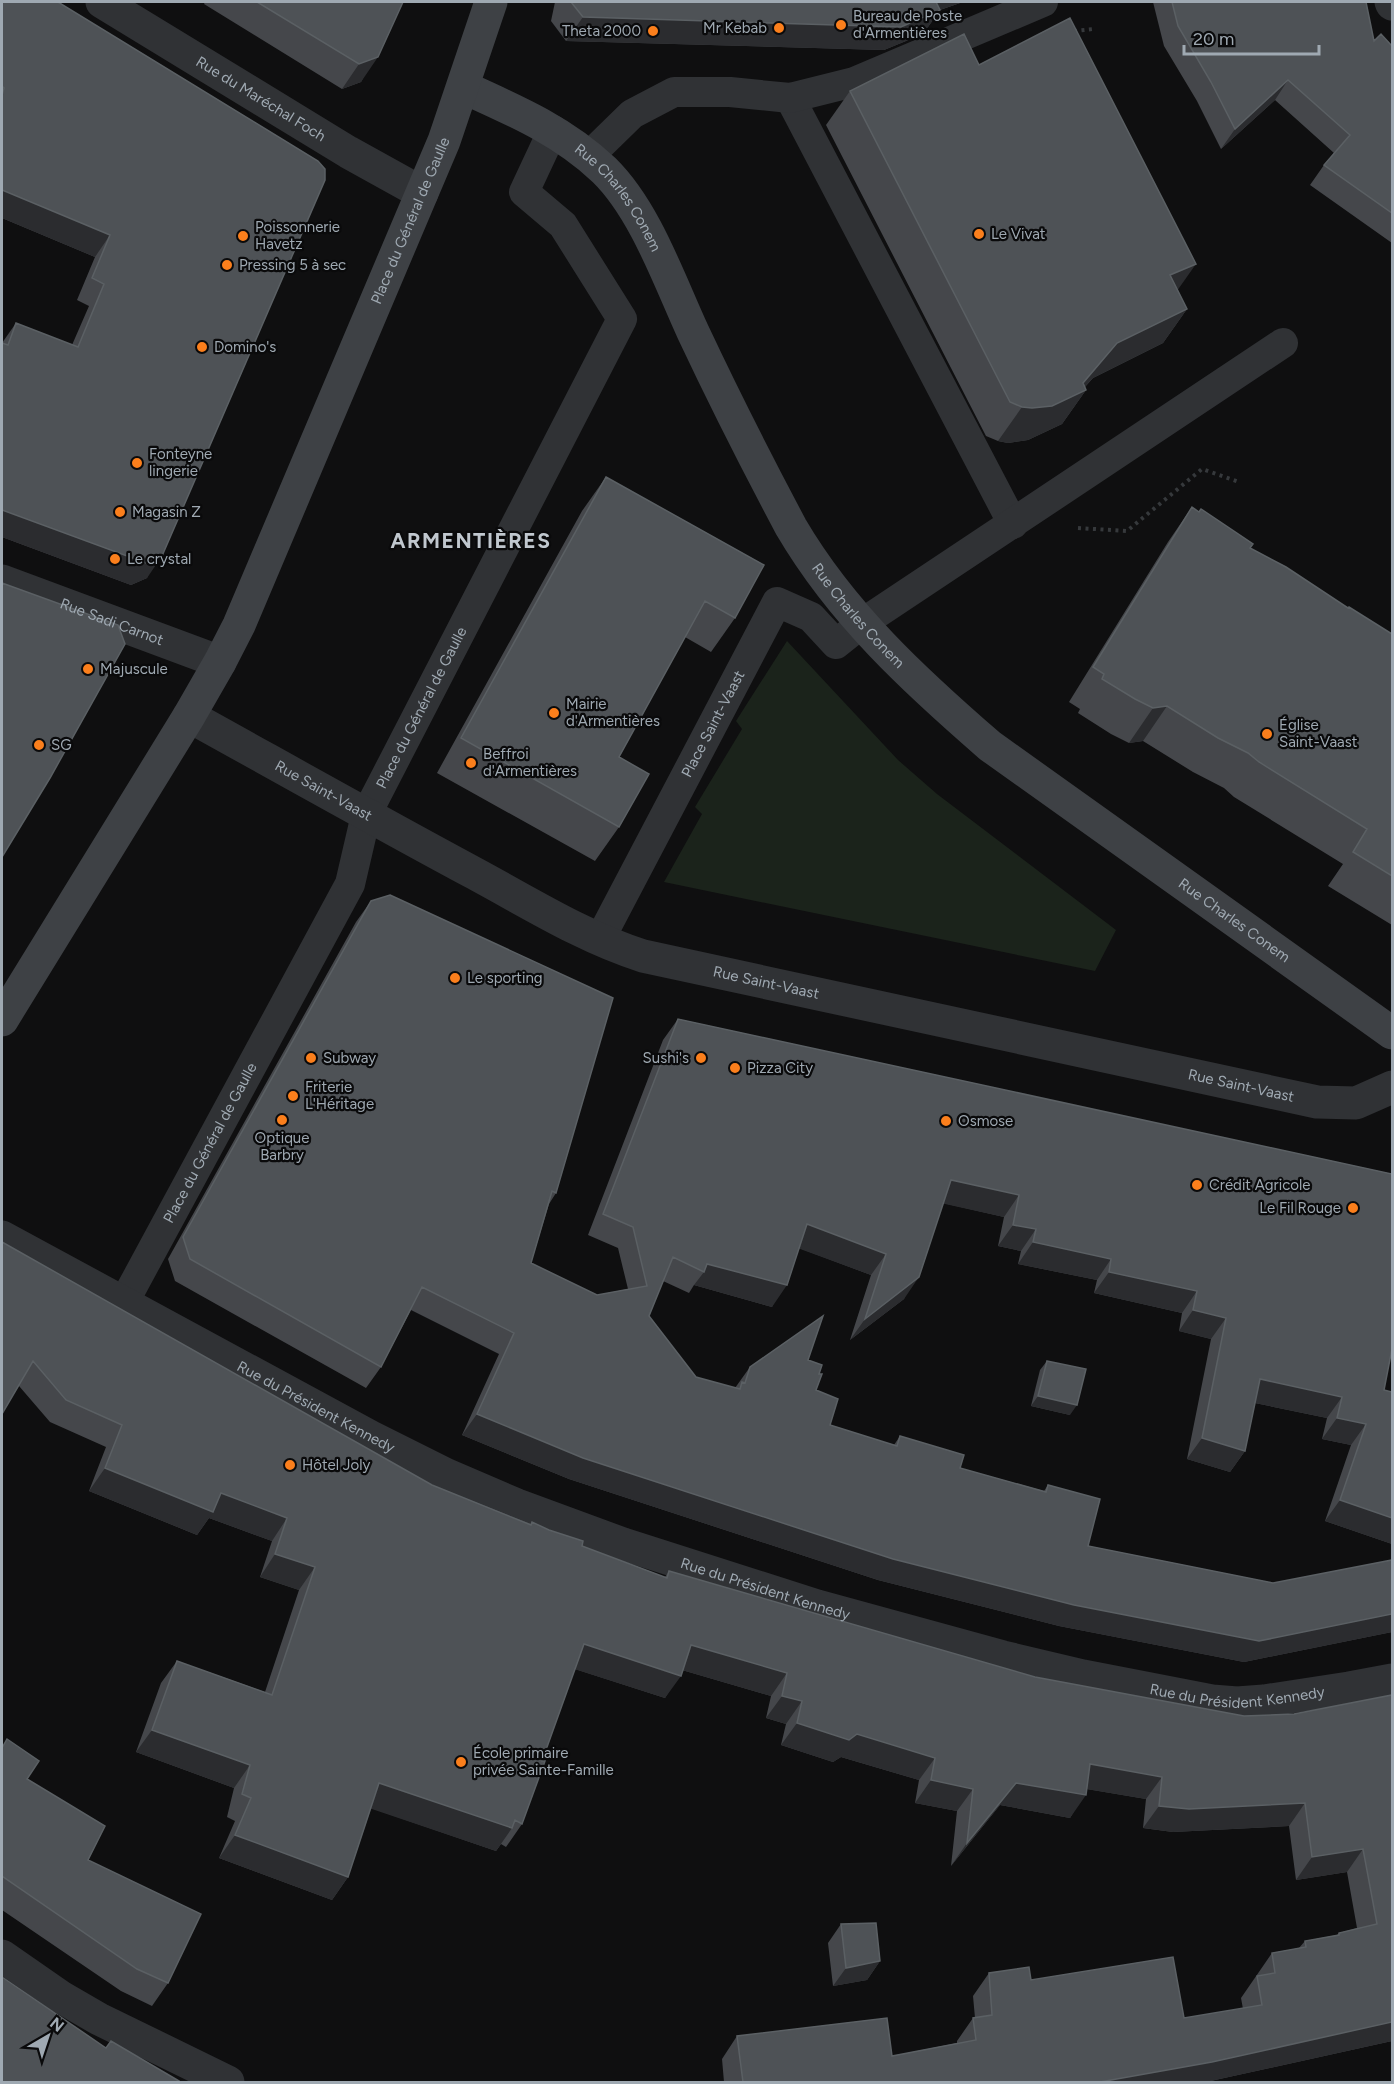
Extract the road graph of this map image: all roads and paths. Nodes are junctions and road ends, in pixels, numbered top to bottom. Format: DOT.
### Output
graph roads {
  1 [pos="102,2"];
  2 [pos="491,2"];
  3 [pos="1043,2"];
  4 [pos="464,87"];
  5 [pos="790,98"];
  6 [pos="552,129"];
  7 [pos="589,156"];
  8 [pos="422,193"];
  9 [pos="1283,343"];
  10 [pos="1239,482"];
  11 [pos="1013,524"];
  12 [pos="2,581"];
  13 [pos="861,624"];
  14 [pos="220,662"];
  15 [pos="189,716"];
  16 [pos="366,815"];
  17 [pos="600,939"];
  18 [pos="2,1020"];
  19 [pos="1392,1033"];
  20 [pos="1392,1087"];
  21 [pos="2,1237"];
  22 [pos="123,1304"];
  23 [pos="1392,1680"];
  24 [pos="2,1956"];
  25 [pos="228,2082"];
  1 -- 8 [label="street, Rue du Maréchal Foch"];
  2 -- 4 [label="main road, Place du Général de Gaulle"];
  3 -- 5 [label="street"];
  4 -- 6 [label="main road, Rue Charles Conem"];
  4 -- 8 [label="main road, Place du Général de Gaulle"];
  5 -- 7 [label="street"];
  5 -- 11 [label="street"];
  6 -- 7 [label="main road, Rue Charles Conem"];
  6 -- 16 [label="street, Place du Général de Gaulle"];
  7 -- 13 [label="main road, Rue Charles Conem"];
  8 -- 14 [label="main road, Place du Général de Gaulle"];
  9 -- 11 [label="street"];
  10 -- 11 [label="path"];
  11 -- 13 [label="street"];
  12 -- 14 [label="street, Rue Sadi Carnot"];
  13 -- 17 [label="street, Place Saint-Vaast"];
  13 -- 19 [label="main road, Rue Charles Conem"];
  14 -- 15 [label="main road, Place du Général de Gaulle"];
  15 -- 16 [label="street, Rue Saint-Vaast"];
  15 -- 18 [label="main road, Place du Général de Gaulle"];
  16 -- 17 [label="street, Rue Saint-Vaast"];
  16 -- 22 [label="street, Place du Général de Gaulle"];
  17 -- 20 [label="street, Rue Saint-Vaast"];
  21 -- 22 [label="street"];
  22 -- 23 [label="street, Rue du Président Kennedy"];
  24 -- 25 [label="street"];
}
